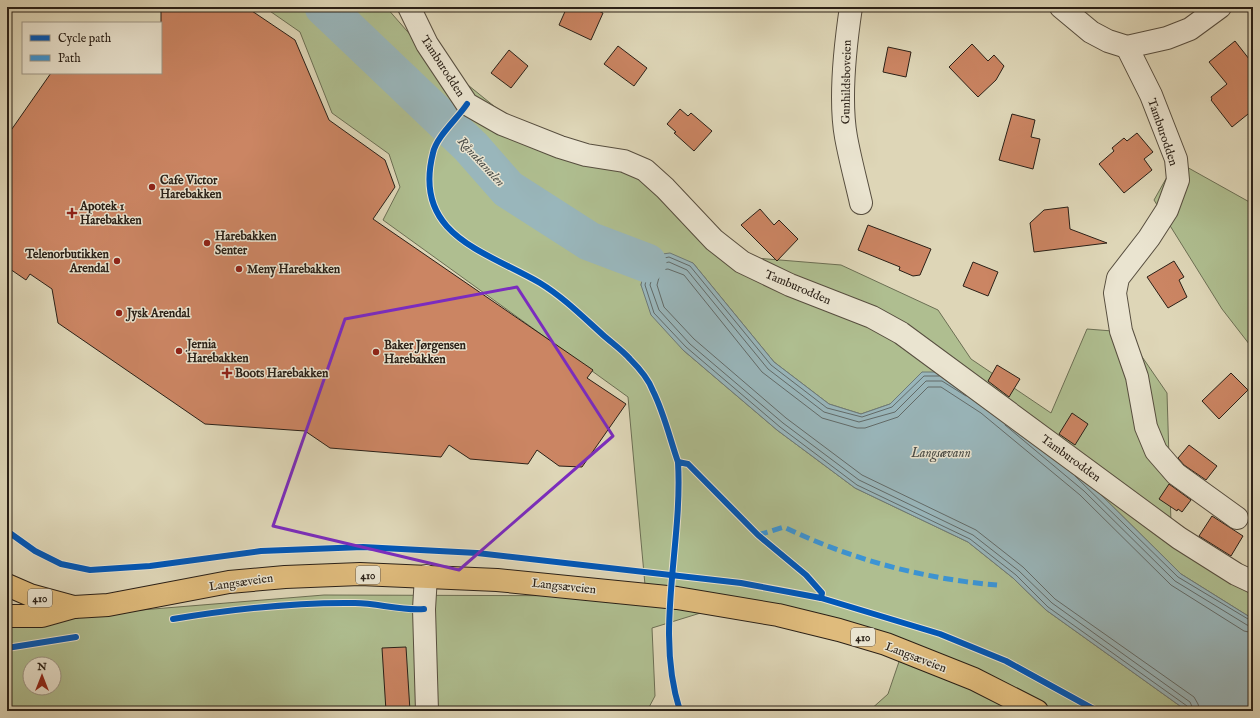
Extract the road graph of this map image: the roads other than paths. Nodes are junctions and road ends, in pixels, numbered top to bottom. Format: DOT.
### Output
graph roads {
  1 [pos="409,7"];
  2 [pos="851,7"];
  3 [pos="1062,7"];
  4 [pos="1220,7"];
  5 [pos="1127,47"];
  6 [pos="861,203"];
  7 [pos="1238,518"];
  8 [pos="426,576"];
  9 [pos="1253,582"];
  10 [pos="7,585"];
  11 [pos="74,608"];
  12 [pos="7,616"];
  13 [pos="427,711"];
  14 [pos="1037,711"];
  1 -- 9 [label="street, Tamburodden"];
  2 -- 6 [label="street, Gunhildsboveien"];
  3 -- 5 [label="street"];
  4 -- 5 [label="street"];
  5 -- 7 [label="street, Tamburodden"];
  8 -- 11 [label="main road, Langsæveien / 410"];
  8 -- 13 [label="street"];
  8 -- 14 [label="main road, Langsæveien / 410"];
  10 -- 11 [label="main road, Langsæveien / 410"];
  11 -- 12 [label="main road, Langsæveien / 410"];
}
